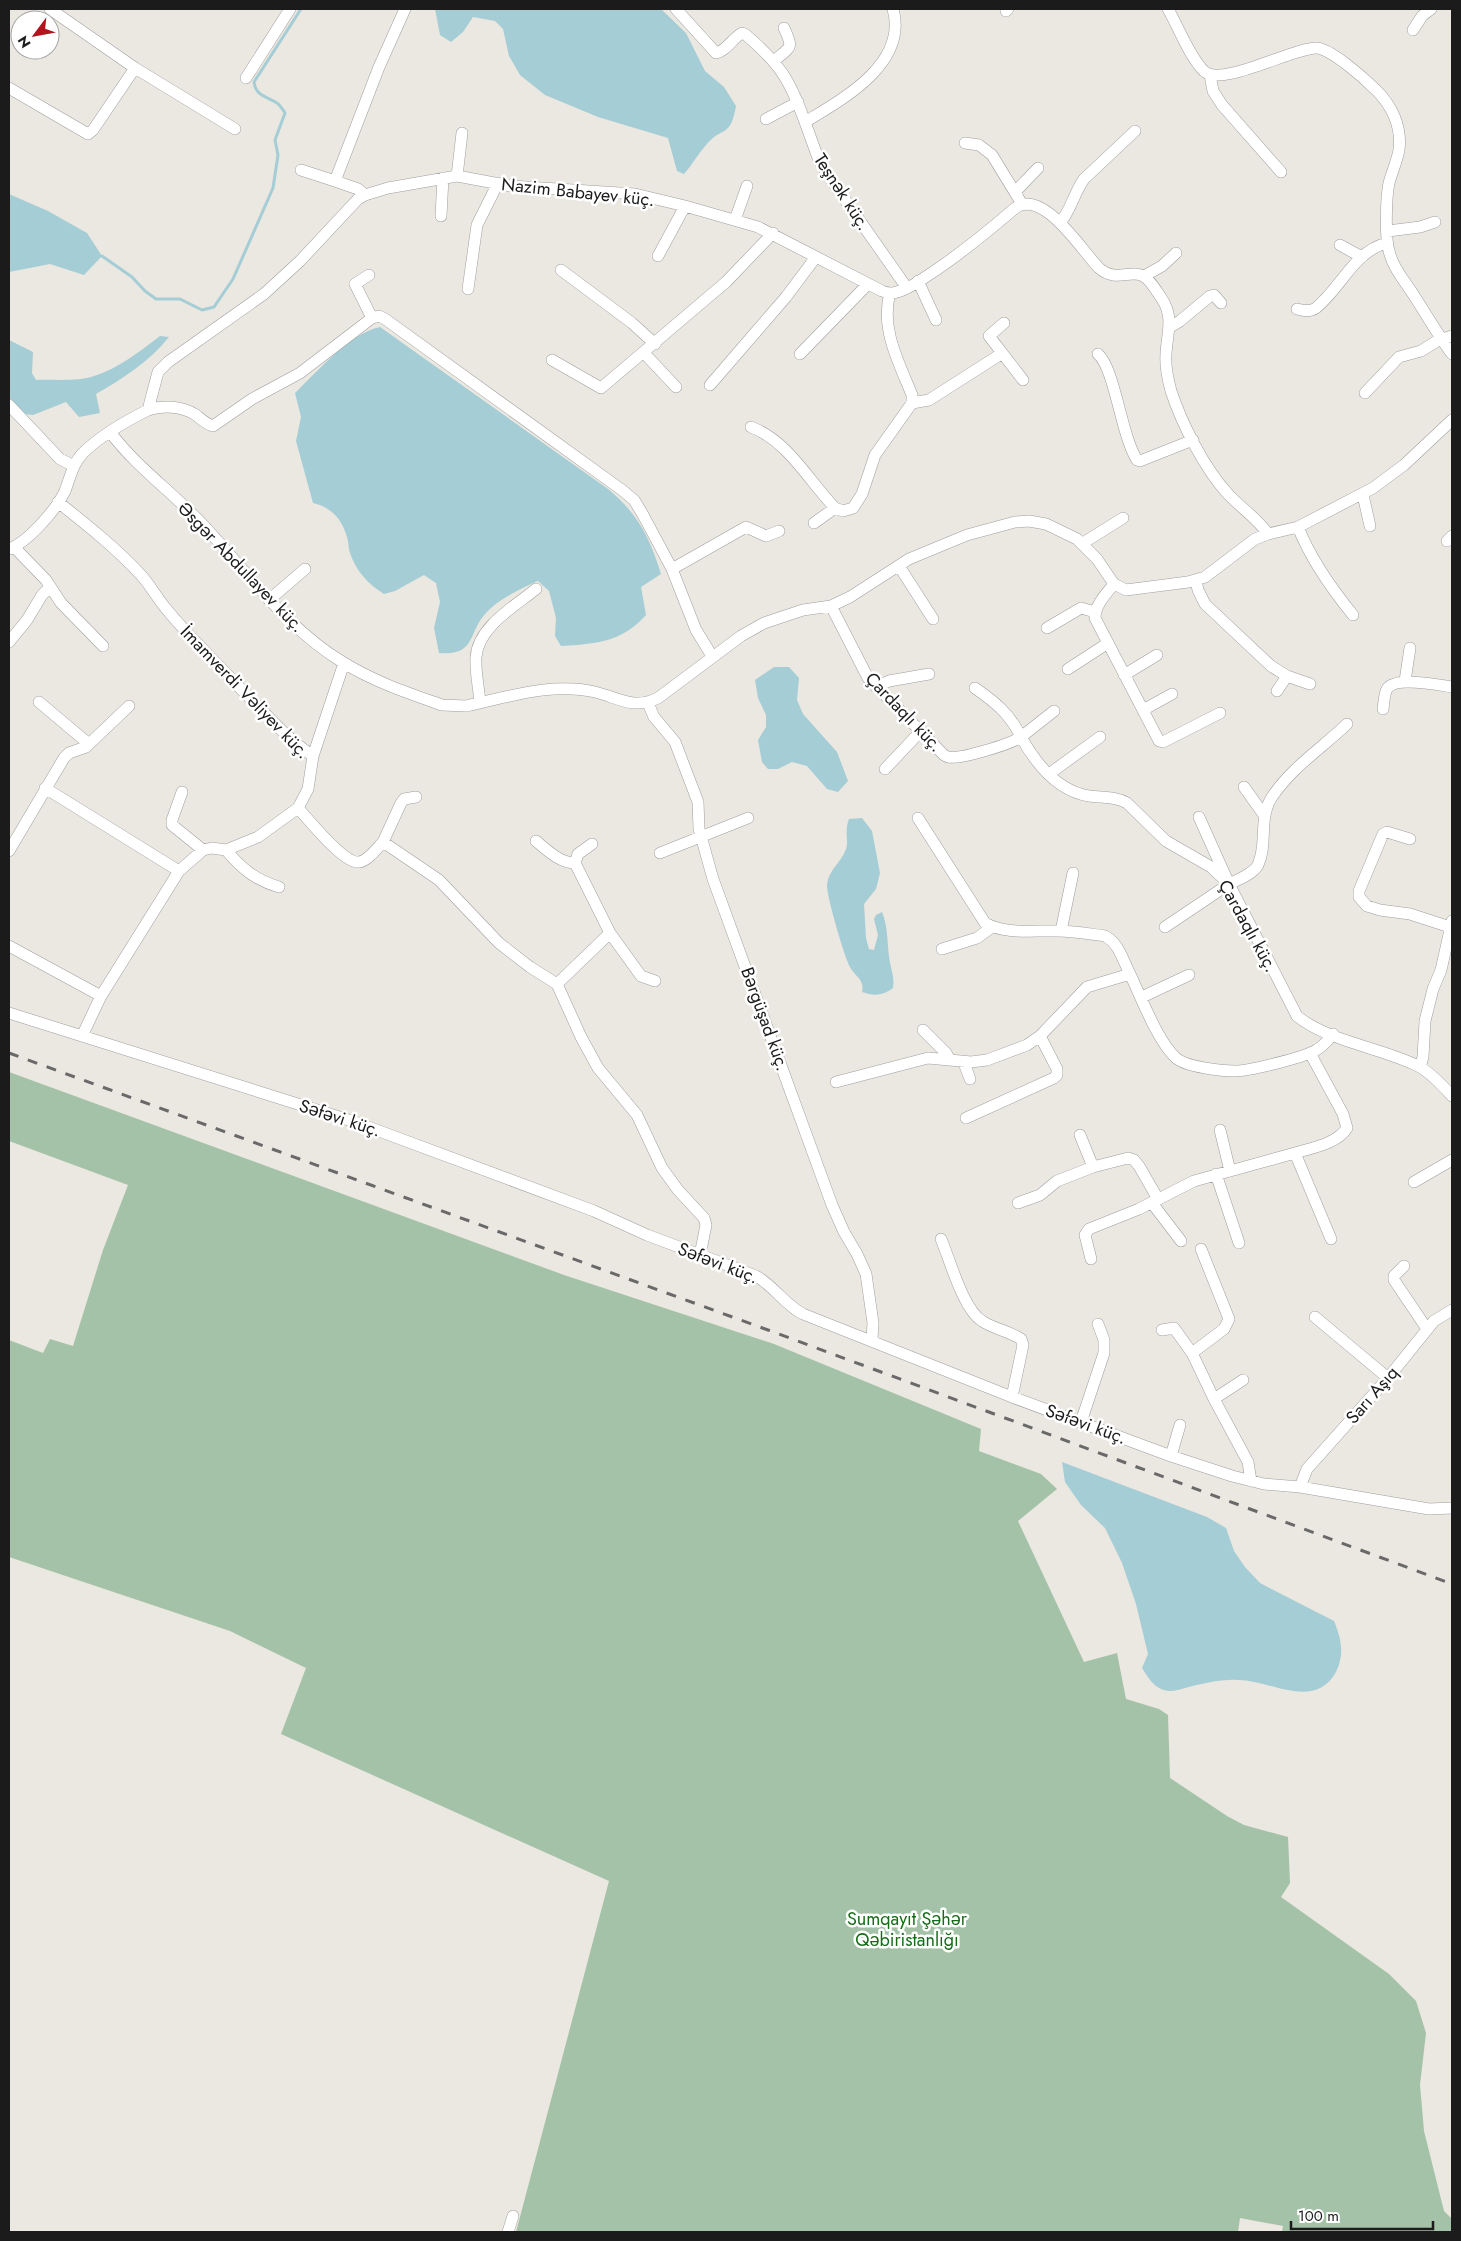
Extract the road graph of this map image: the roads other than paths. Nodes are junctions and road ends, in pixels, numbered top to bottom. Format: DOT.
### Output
graph roads {
  1 [pos="50,9"];
  2 [pos="290,9"];
  3 [pos="405,9"];
  4 [pos="676,9"];
  5 [pos="893,9"];
  6 [pos="1168,9"];
  7 [pos="1431,9"];
  8 [pos="784,28"];
  9 [pos="1413,30"];
  10 [pos="774,60"];
  11 [pos="135,68"];
  12 [pos="1210,75"];
  13 [pos="246,78"];
  14 [pos="9,88"];
  15 [pos="798,102"];
  16 [pos="766,120"];
  17 [pos="805,122"];
  18 [pos="235,129"];
  19 [pos="1135,131"];
  20 [pos="462,133"];
  21 [pos="965,143"];
  22 [pos="1038,168"];
  23 [pos="300,170"];
  24 [pos="1281,172"];
  25 [pos="457,176"];
  26 [pos="443,178"];
  27 [pos="335,181"];
  28 [pos="498,183"];
  29 [pos="747,186"];
  30 [pos="1016,191"];
  31 [pos="365,194"];
  32 [pos="1022,204"];
  33 [pos="684,206"];
  34 [pos="441,216"];
  35 [pos="735,220"];
  36 [pos="1435,222"];
  37 [pos="1060,223"];
  38 [pos="1388,231"];
  39 [pos="773,234"];
  40 [pos="1387,244"];
  41 [pos="1340,245"];
  42 [pos="1176,253"];
  43 [pos="658,256"];
  44 [pos="816,257"];
  45 [pos="1362,257"];
  46 [pos="561,270"];
  47 [pos="369,275"];
  48 [pos="1144,276"];
  49 [pos="918,282"];
  50 [pos="868,284"];
  51 [pos="907,288"];
  52 [pos="468,289"];
  53 [pos="890,293"];
  54 [pos="1221,303"];
  55 [pos="1297,309"];
  56 [pos="372,318"];
  57 [pos="936,320"];
  58 [pos="1004,323"];
  59 [pos="1170,327"];
  60 [pos="1447,338"];
  61 [pos="654,344"];
  62 [pos="644,353"];
  63 [pos="800,354"];
  64 [pos="1001,354"];
  65 [pos="1098,354"];
  66 [pos="1452,354"];
  67 [pos="552,360"];
  68 [pos="1023,380"];
  69 [pos="710,385"];
  70 [pos="676,387"];
  71 [pos="1365,393"];
  72 [pos="912,403"];
  73 [pos="9,405"];
  74 [pos="148,410"];
  75 [pos="1452,420"];
  76 [pos="751,427"];
  77 [pos="110,432"];
  78 [pos="1193,440"];
  79 [pos="74,466"];
  80 [pos="1363,495"];
  81 [pos="58,502"];
  82 [pos="835,508"];
  83 [pos="1123,518"];
  84 [pos="814,523"];
  85 [pos="1370,526"];
  86 [pos="1298,527"];
  87 [pos="778,532"];
  88 [pos="1268,534"];
  89 [pos="1083,543"];
  90 [pos="11,548"];
  91 [pos="899,566"];
  92 [pos="305,569"];
  93 [pos="672,569"];
  94 [pos="1196,580"];
  95 [pos="1114,584"];
  96 [pos="50,587"];
  97 [pos="536,589"];
  98 [pos="269,600"];
  99 [pos="832,606"];
  100 [pos="1095,612"];
  101 [pos="1353,615"];
  102 [pos="934,619"];
  103 [pos="1047,628"];
  104 [pos="9,642"];
  105 [pos="1108,643"];
  106 [pos="103,646"];
  107 [pos="1410,648"];
  108 [pos="1157,655"];
  109 [pos="712,656"];
  110 [pos="344,663"];
  111 [pos="1068,669"];
  112 [pos="929,674"];
  113 [pos="1124,675"];
  114 [pos="1287,676"];
  115 [pos="1405,681"];
  116 [pos="1310,684"];
  117 [pos="876,687"];
  118 [pos="1452,687"];
  119 [pos="974,688"];
  120 [pos="1277,691"];
  121 [pos="1172,694"];
  122 [pos="40,702"];
  123 [pos="480,703"];
  124 [pos="648,703"];
  125 [pos="129,706"];
  126 [pos="1383,709"];
  127 [pos="1143,710"];
  128 [pos="1054,711"];
  129 [pos="1220,713"];
  130 [pos="1346,724"];
  131 [pos="920,732"];
  132 [pos="1021,737"];
  133 [pos="1100,737"];
  134 [pos="89,744"];
  135 [pos="313,756"];
  136 [pos="885,769"];
  137 [pos="1049,774"];
  138 [pos="1244,787"];
  139 [pos="45,788"];
  140 [pos="182,792"];
  141 [pos="416,797"];
  142 [pos="298,808"];
  143 [pos="1264,815"];
  144 [pos="1199,817"];
  145 [pos="748,818"];
  146 [pos="918,818"];
  147 [pos="701,837"];
  148 [pos="1410,839"];
  149 [pos="536,841"];
  150 [pos="383,842"];
  151 [pos="592,844"];
  152 [pos="203,850"];
  153 [pos="226,850"];
  154 [pos="9,851"];
  155 [pos="660,853"];
  156 [pos="575,863"];
  157 [pos="179,871"];
  158 [pos="1073,873"];
  159 [pos="1229,884"];
  160 [pos="279,887"];
  161 [pos="1451,924"];
  162 [pos="992,927"];
  163 [pos="1165,927"];
  164 [pos="1061,931"];
  165 [pos="610,933"];
  166 [pos="9,946"];
  167 [pos="942,949"];
  168 [pos="1130,974"];
  169 [pos="1189,975"];
  170 [pos="655,982"];
  171 [pos="557,984"];
  172 [pos="101,996"];
  173 [pos="1142,997"];
  174 [pos="9,1013"];
  175 [pos="923,1030"];
  176 [pos="1333,1034"];
  177 [pos="82,1036"];
  178 [pos="1040,1036"];
  179 [pos="1310,1053"];
  180 [pos="950,1060"];
  181 [pos="964,1063"];
  182 [pos="1420,1067"];
  183 [pos="970,1080"];
  184 [pos="836,1082"];
  185 [pos="1452,1096"];
  186 [pos="966,1118"];
  187 [pos="1220,1130"];
  188 [pos="1080,1135"];
  189 [pos="1295,1154"];
  190 [pos="1452,1160"];
  191 [pos="1093,1167"];
  192 [pos="1230,1170"];
  193 [pos="1216,1174"];
  194 [pos="1414,1182"];
  195 [pos="1155,1201"];
  196 [pos="1018,1203"];
  197 [pos="941,1239"];
  198 [pos="1331,1239"];
  199 [pos="1182,1241"];
  200 [pos="1239,1242"];
  201 [pos="1201,1249"];
  202 [pos="700,1255"];
  203 [pos="1091,1259"];
  204 [pos="1404,1266"];
  205 [pos="1452,1310"];
  206 [pos="1315,1317"];
  207 [pos="1098,1324"];
  208 [pos="1428,1329"];
  209 [pos="1162,1330"];
  210 [pos="872,1340"];
  211 [pos="1192,1353"];
  212 [pos="1388,1378"];
  213 [pos="1243,1380"];
  214 [pos="1012,1397"];
  215 [pos="1214,1399"];
  216 [pos="1081,1422"];
  217 [pos="1180,1425"];
  218 [pos="1171,1456"];
  219 [pos="1251,1481"];
  220 [pos="1300,1487"];
  221 [pos="1452,1508"];
  222 [pos="512,2216"];
  223 [pos="508,2232"];
  1 -- 11 [label="street"];
  2 -- 13 [label="street"];
  3 -- 27 [label="street"];
  4 -- 10 [label="street, Teşnək küç."];
  5 -- 17 [label="street"];
  6 -- 12 [label="street"];
  7 -- 9 [label="street"];
  8 -- 10 [label="street"];
  10 -- 15 [label="street, Teşnək küç."];
  11 -- 14 [label="street"];
  11 -- 18 [label="street"];
  12 -- 24 [label="street"];
  12 -- 38 [label="street"];
  15 -- 16 [label="street"];
  15 -- 17 [label="street, Teşnək küç."];
  17 -- 51 [label="street, Teşnək küç."];
  19 -- 37 [label="street"];
  20 -- 25 [label="street"];
  21 -- 30 [label="street"];
  22 -- 30 [label="street"];
  23 -- 27 [label="street"];
  25 -- 26 [label="street, Nazim Babayev küç."];
  25 -- 28 [label="street, Nazim Babayev küç."];
  26 -- 31 [label="street, Nazim Babayev küç."];
  26 -- 34 [label="street"];
  27 -- 31 [label="street"];
  28 -- 33 [label="street, Nazim Babayev küç."];
  28 -- 52 [label="street"];
  29 -- 35 [label="street"];
  30 -- 32 [label="street"];
  31 -- 74 [label="street, Nazim Babayev küç."];
  32 -- 37 [label="street"];
  32 -- 49 [label="street"];
  33 -- 35 [label="street, Nazim Babayev küç."];
  33 -- 43 [label="street"];
  35 -- 39 [label="street, Nazim Babayev küç."];
  36 -- 38 [label="street"];
  37 -- 48 [label="street"];
  38 -- 40 [label="street"];
  39 -- 44 [label="street, Nazim Babayev küç."];
  39 -- 61 [label="street"];
  40 -- 45 [label="street"];
  40 -- 60 [label="street"];
  41 -- 45 [label="street"];
  42 -- 48 [label="street"];
  44 -- 50 [label="street, Nazim Babayev küç."];
  44 -- 69 [label="street"];
  45 -- 55 [label="street"];
  46 -- 61 [label="street"];
  47 -- 56 [label="street"];
  48 -- 59 [label="street"];
  49 -- 51 [label="street"];
  49 -- 57 [label="street"];
  50 -- 53 [label="street, Nazim Babayev küç."];
  50 -- 63 [label="street"];
  51 -- 53 [label="street"];
  53 -- 72 [label="street"];
  54 -- 59 [label="street"];
  56 -- 74 [label="street"];
  56 -- 93 [label="street"];
  58 -- 64 [label="street"];
  59 -- 78 [label="street"];
  60 -- 66 [label="street"];
  60 -- 71 [label="street"];
  61 -- 62 [label="street"];
  62 -- 67 [label="street"];
  62 -- 70 [label="street"];
  64 -- 68 [label="street"];
  64 -- 72 [label="street"];
  65 -- 78 [label="street"];
  72 -- 82 [label="street"];
  73 -- 79 [label="street"];
  74 -- 77 [label="street"];
  75 -- 80 [label="street"];
  76 -- 82 [label="street"];
  77 -- 79 [label="street"];
  77 -- 98 [label="street, Əsgər Abdullayev küç."];
  78 -- 88 [label="street"];
  79 -- 81 [label="street"];
  80 -- 85 [label="street"];
  80 -- 86 [label="street"];
  81 -- 90 [label="street"];
  81 -- 135 [label="street, İmamverdi Vəliyev küç."];
  82 -- 84 [label="street"];
  83 -- 89 [label="street"];
  86 -- 88 [label="street"];
  86 -- 101 [label="street"];
  87 -- 93 [label="street"];
  88 -- 94 [label="street"];
  89 -- 91 [label="street"];
  89 -- 95 [label="street"];
  90 -- 96 [label="street"];
  91 -- 99 [label="street"];
  91 -- 102 [label="street"];
  92 -- 98 [label="street"];
  93 -- 109 [label="street"];
  94 -- 95 [label="street"];
  94 -- 114 [label="street"];
  95 -- 100 [label="street"];
  96 -- 104 [label="street"];
  96 -- 106 [label="street"];
  97 -- 123 [label="street"];
  98 -- 110 [label="street, Əsgər Abdullayev küç."];
  99 -- 109 [label="street"];
  99 -- 117 [label="street, Çardaqlı küç."];
  100 -- 103 [label="street"];
  100 -- 105 [label="street"];
  105 -- 111 [label="street"];
  105 -- 113 [label="street"];
  107 -- 115 [label="street"];
  108 -- 113 [label="street"];
  109 -- 124 [label="street"];
  110 -- 123 [label="street, Əsgər Abdullayev küç."];
  110 -- 135 [label="street"];
  112 -- 117 [label="street"];
  113 -- 127 [label="street"];
  114 -- 116 [label="street"];
  114 -- 120 [label="street"];
  115 -- 118 [label="street"];
  115 -- 126 [label="street"];
  117 -- 131 [label="street, Çardaqlı küç."];
  119 -- 132 [label="street"];
  121 -- 127 [label="street"];
  122 -- 134 [label="street"];
  123 -- 124 [label="street, Əsgər Abdullayev küç."];
  124 -- 147 [label="street, Bərgüşad küç."];
  125 -- 134 [label="street"];
  127 -- 129 [label="street"];
  128 -- 132 [label="street"];
  130 -- 143 [label="street"];
  131 -- 132 [label="street, Çardaqlı küç."];
  131 -- 136 [label="street"];
  132 -- 137 [label="street, Çardaqlı küç."];
  133 -- 137 [label="street"];
  134 -- 139 [label="street"];
  135 -- 142 [label="street, İmamverdi Vəliyev küç."];
  137 -- 159 [label="street, Çardaqlı küç."];
  138 -- 143 [label="street"];
  139 -- 154 [label="street"];
  139 -- 157 [label="street"];
  140 -- 152 [label="street"];
  141 -- 150 [label="street"];
  142 -- 150 [label="street"];
  142 -- 153 [label="street, İmamverdi Vəliyev küç."];
  143 -- 159 [label="street"];
  144 -- 159 [label="street"];
  145 -- 147 [label="street"];
  146 -- 162 [label="street"];
  147 -- 155 [label="street"];
  147 -- 210 [label="street, Bərgüşad küç."];
  148 -- 161 [label="street"];
  149 -- 156 [label="street"];
  150 -- 171 [label="street"];
  151 -- 156 [label="street"];
  152 -- 153 [label="street, İmamverdi Vəliyev küç."];
  152 -- 157 [label="street"];
  153 -- 160 [label="street"];
  156 -- 165 [label="street"];
  157 -- 172 [label="street"];
  158 -- 164 [label="street"];
  159 -- 163 [label="street"];
  159 -- 176 [label="street, Çardaqlı küç."];
  161 -- 182 [label="street"];
  162 -- 164 [label="street"];
  162 -- 167 [label="street"];
  164 -- 168 [label="street"];
  165 -- 170 [label="street"];
  165 -- 171 [label="street"];
  166 -- 172 [label="street"];
  168 -- 173 [label="street"];
  168 -- 178 [label="street"];
  169 -- 173 [label="street"];
  171 -- 202 [label="street"];
  172 -- 177 [label="street"];
  173 -- 179 [label="street"];
  174 -- 177 [label="street, Səfəvi küç."];
  175 -- 180 [label="street"];
  176 -- 179 [label="street"];
  176 -- 182 [label="street, Çardaqlı küç."];
  177 -- 202 [label="street, Səfəvi küç."];
  178 -- 181 [label="street"];
  178 -- 186 [label="street"];
  179 -- 189 [label="street"];
  180 -- 181 [label="street"];
  180 -- 184 [label="street"];
  181 -- 183 [label="street"];
  182 -- 185 [label="street, Çardaqlı küç."];
  187 -- 192 [label="street"];
  188 -- 191 [label="street"];
  189 -- 192 [label="street"];
  189 -- 198 [label="street"];
  190 -- 194 [label="street"];
  191 -- 195 [label="street"];
  191 -- 196 [label="street"];
  192 -- 193 [label="street"];
  193 -- 195 [label="street"];
  193 -- 200 [label="street"];
  195 -- 199 [label="street"];
  195 -- 203 [label="street"];
  197 -- 214 [label="street"];
  201 -- 211 [label="street"];
  202 -- 210 [label="street, Səfəvi küç."];
  204 -- 208 [label="street"];
  205 -- 208 [label="street, Sarı Aşıq"];
  206 -- 212 [label="street"];
  207 -- 216 [label="street"];
  208 -- 212 [label="street, Sarı Aşıq"];
  209 -- 211 [label="street"];
  210 -- 214 [label="street, Səfəvi küç."];
  211 -- 215 [label="street"];
  212 -- 220 [label="street, Sarı Aşıq"];
  213 -- 215 [label="street"];
  214 -- 216 [label="street, Səfəvi küç."];
  215 -- 219 [label="street"];
  216 -- 218 [label="street, Səfəvi küç."];
  217 -- 218 [label="street"];
  218 -- 219 [label="street, Səfəvi küç."];
  219 -- 220 [label="street, Səfəvi küç."];
  220 -- 221 [label="street, Səfəvi küç."];
  222 -- 223 [label="street"];
}
